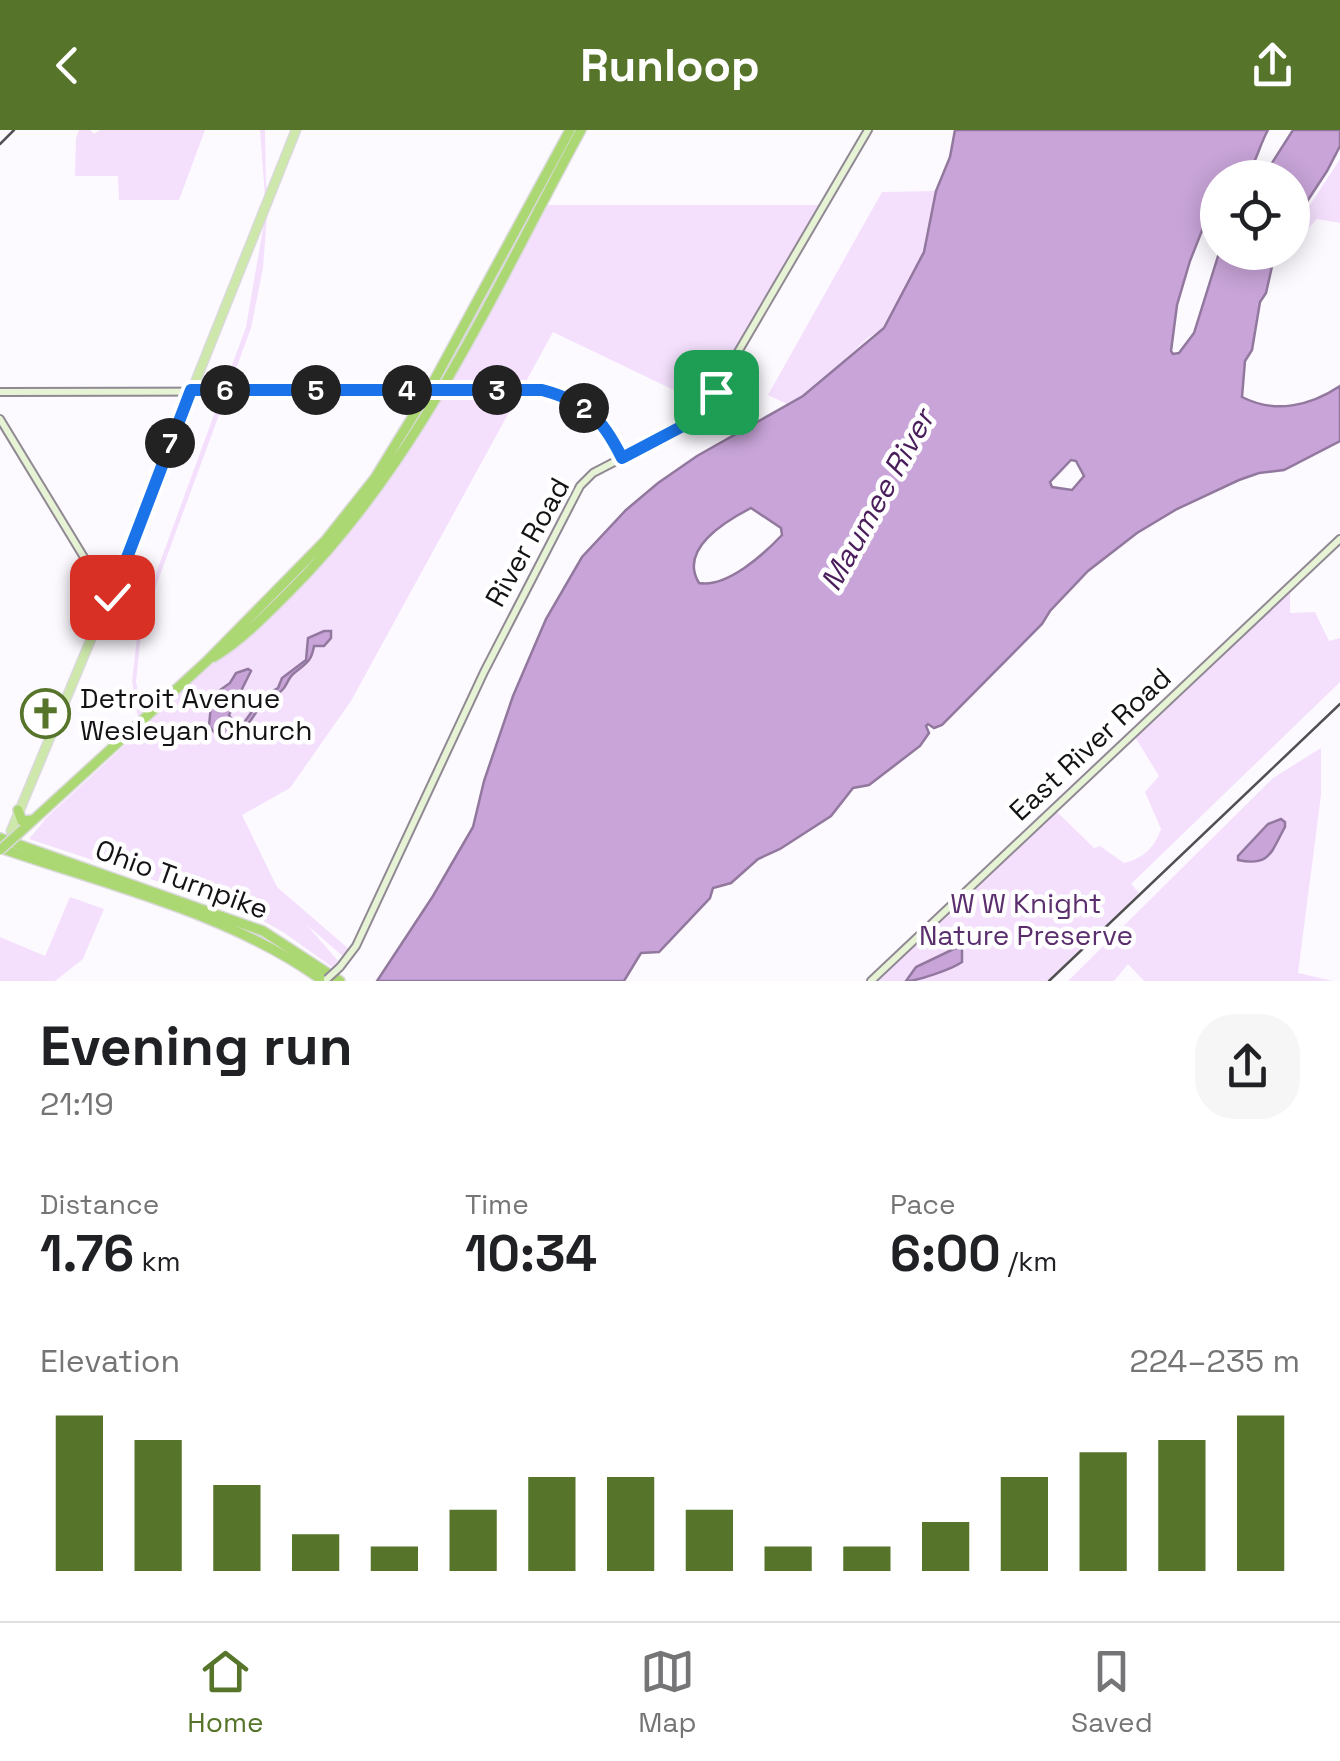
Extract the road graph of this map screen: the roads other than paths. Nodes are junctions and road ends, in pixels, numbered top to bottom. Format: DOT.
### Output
graph roads {
  1 [pos="296,130"];
  2 [pos="570,130"];
  3 [pos="581,130"];
  4 [pos="868,130"];
  5 [pos="191,390"];
  6 [pos="435,390"];
  7 [pos="0,392"];
  8 [pos="0,420"];
  9 [pos="622,458"];
  10 [pos="1340,540"];
  11 [pos="108,589"];
  12 [pos="207,661"];
  13 [pos="18,810"];
  14 [pos="35,819"];
  15 [pos="14,832"];
  16 [pos="2,845"];
  17 [pos="324,981"];
  18 [pos="340,981"];
  19 [pos="871,981"];
  1 -- 5 [label="main road"];
  2 -- 6 [label="highway"];
  3 -- 6 [label="highway"];
  4 -- 9 [label="street, River Road"];
  5 -- 6 [label="street"];
  5 -- 7 [label="street"];
  5 -- 11 [label="main road"];
  6 -- 9 [label="street"];
  6 -- 12 [label="highway"];
  6 -- 12 [label="highway"];
  8 -- 11 [label="street"];
  9 -- 17 [label="street, River Road, bridge"];
  10 -- 19 [label="street, East River Road"];
  11 -- 13 [label="main road"];
  12 -- 14 [label="highway"];
  13 -- 14 [label="highway"];
  13 -- 15 [label="main road"];
  14 -- 15 [label="highway"];
  15 -- 16 [label="highway, bridge"];
  16 -- 17 [label="highway, Ohio Turnpike"];
  16 -- 18 [label="highway, Ohio Turnpike"];
}
